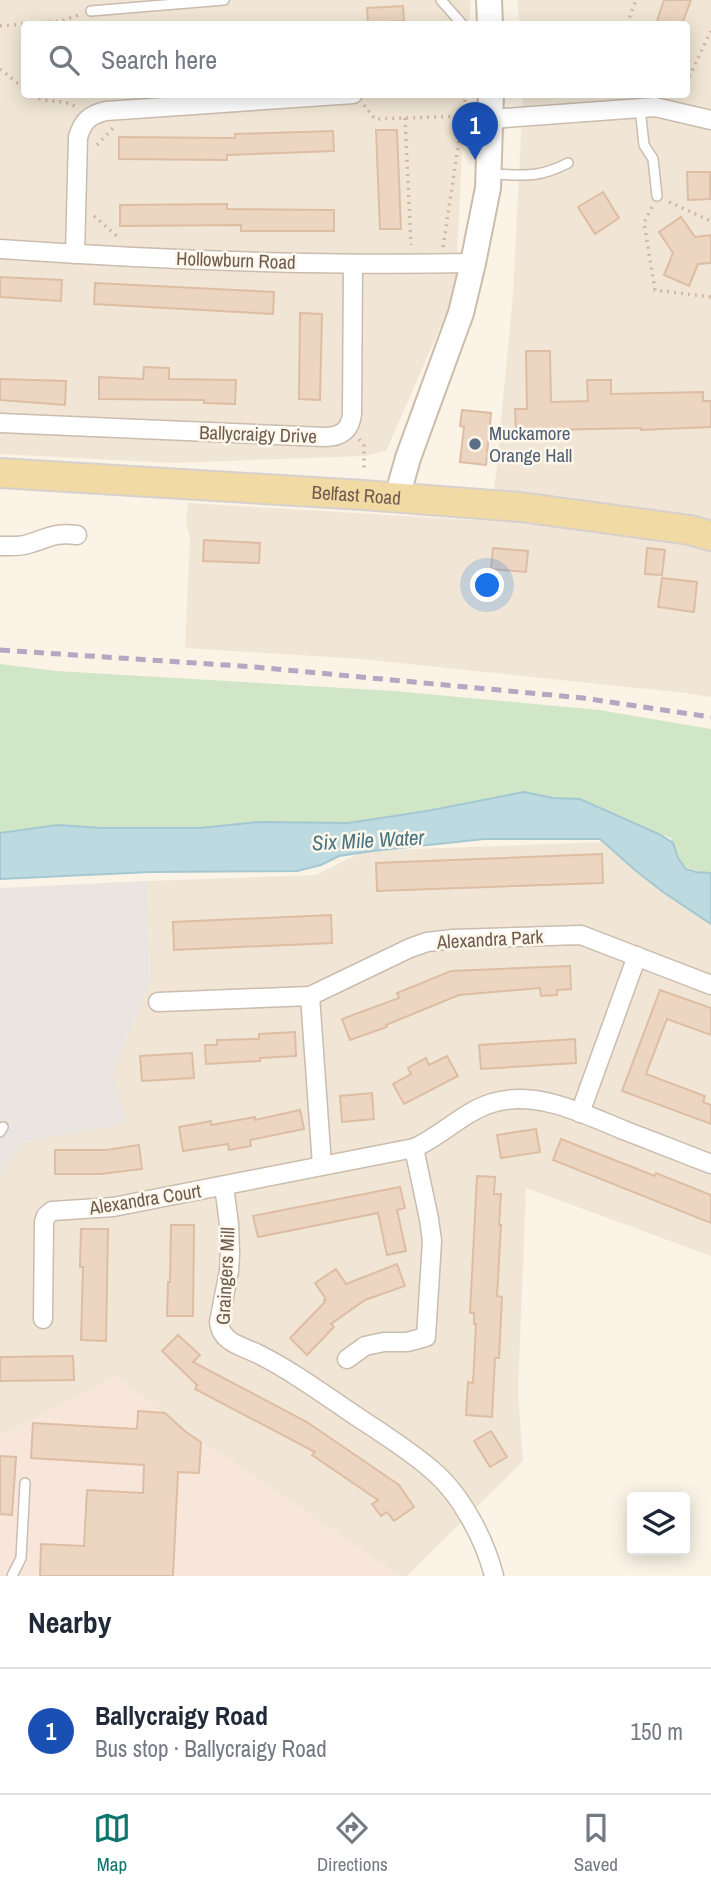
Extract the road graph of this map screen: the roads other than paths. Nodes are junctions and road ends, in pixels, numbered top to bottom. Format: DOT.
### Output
graph roads {
  1 [pos="225,0"];
  2 [pos="441,0"];
  3 [pos="489,0"];
  4 [pos="199,1"];
  5 [pos="91,10"];
  6 [pos="459,21"];
  7 [pos="490,21"];
  8 [pos="358,99"];
  9 [pos="491,106"];
  10 [pos="640,107"];
  11 [pos="711,120"];
  12 [pos="568,163"];
  13 [pos="488,174"];
  14 [pos="657,196"];
  15 [pos="0,249"];
  16 [pos="75,254"];
  17 [pos="473,263"];
  18 [pos="353,264"];
  19 [pos="0,423"];
  20 [pos="0,473"];
  21 [pos="400,498"];
  22 [pos="77,535"];
  23 [pos="711,536"];
  24 [pos="0,546"];
  25 [pos="637,956"];
  26 [pos="711,985"];
  27 [pos="310,996"];
  28 [pos="158,1002"];
  29 [pos="580,1113"];
  30 [pos="414,1148"];
  31 [pos="711,1164"];
  32 [pos="322,1165"];
  33 [pos="224,1186"];
  34 [pos="43,1319"];
  35 [pos="347,1359"];
  36 [pos="25,1483"];
  37 [pos="12,1576"];
  38 [pos="494,1576"];
  1 -- 4 [label="lane"];
  2 -- 6 [label="lane"];
  3 -- 7 [label="main road"];
  4 -- 5 [label="lane"];
  8 -- 16 [label="street"];
  9 -- 10 [label="street"];
  9 -- 13 [label="main road"];
  10 -- 11 [label="street"];
  10 -- 14 [label="lane"];
  12 -- 13 [label="lane"];
  13 -- 17 [label="main road"];
  15 -- 16 [label="street, Hollowburn Road"];
  16 -- 18 [label="street, Hollowburn Road"];
  17 -- 18 [label="street, Hollowburn Road"];
  17 -- 21 [label="main road"];
  18 -- 19 [label="street, Ballycraigy Drive"];
  20 -- 21 [label="main road, Belfast Road"];
  21 -- 23 [label="main road, Belfast Road"];
  22 -- 24 [label="street"];
  25 -- 26 [label="street, Alexandra Park"];
  25 -- 27 [label="street, Alexandra Park"];
  25 -- 29 [label="street"];
  27 -- 28 [label="street, Alexandra Park"];
  27 -- 32 [label="street"];
  29 -- 30 [label="street"];
  29 -- 31 [label="street"];
  30 -- 32 [label="street"];
  30 -- 35 [label="street"];
  32 -- 33 [label="street"];
  33 -- 34 [label="street, Alexandra Court"];
  33 -- 38 [label="street, Graingers Mill"];
  36 -- 37 [label="lane"];
}
